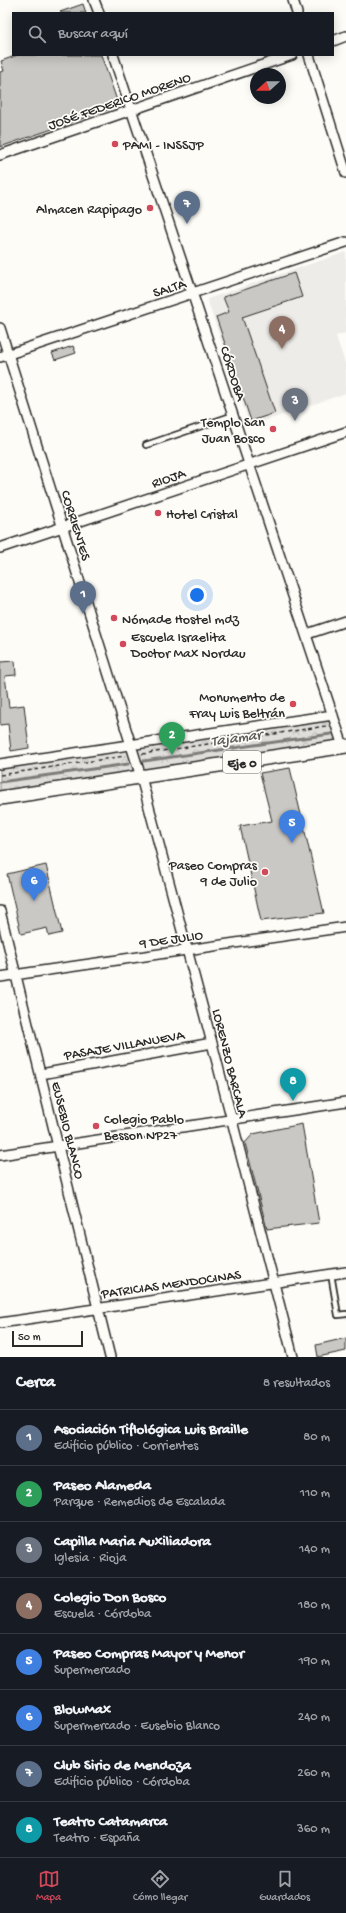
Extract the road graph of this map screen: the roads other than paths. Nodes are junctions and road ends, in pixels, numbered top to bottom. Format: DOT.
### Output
graph roads {
  1 [pos="94,0"];
  2 [pos="293,0"];
  3 [pos="99,12"];
  4 [pos="297,12"];
  5 [pos="346,36"];
  6 [pos="334,41"];
  7 [pos="113,56"];
  8 [pos="289,56"];
  9 [pos="310,56"];
  10 [pos="132,111"];
  11 [pos="0,155"];
  12 [pos="346,173"];
  13 [pos="346,242"];
  14 [pos="193,294"];
  15 [pos="0,328"];
  16 [pos="4,356"];
  17 [pos="234,416"];
  18 [pos="346,432"];
  19 [pos="146,445"];
  20 [pos="250,464"];
  21 [pos="63,528"];
  22 [pos="0,548"];
  23 [pos="346,621"];
  24 [pos="307,634"];
  25 [pos="333,715"];
  26 [pos="131,745"];
  27 [pos="345,746"];
  28 [pos="0,764"];
  29 [pos="141,777"];
  30 [pos="0,798"];
  31 [pos="0,911"];
  32 [pos="346,927"];
  33 [pos="187,950"];
  34 [pos="17,974"];
  35 [pos="0,977"];
  36 [pos="212,1043"];
  37 [pos="41,1074"];
  38 [pos="346,1102"];
  39 [pos="231,1118"];
  40 [pos="58,1146"];
  41 [pos="0,1155"];
  42 [pos="346,1272"];
  43 [pos="331,1274"];
  44 [pos="273,1283"];
  45 [pos="98,1308"];
  46 [pos="346,1314"];
  47 [pos="0,1323"];
  48 [pos="110,1357"];
  49 [pos="293,1357"];
  1 -- 3 [label="street"];
  2 -- 4 [label="street"];
  5 -- 6 [label="street"];
  7 -- 10 [label="street, CÓRDOBA"];
  8 -- 10 [label="street, JOSÉ FEDERICO MORENO"];
  9 -- 12 [label="street"];
  10 -- 11 [label="street, JOSÉ FEDERICO MORENO"];
  10 -- 14 [label="street, CÓRDOBA"];
  13 -- 14 [label="street, SALTA"];
  14 -- 16 [label="street, SALTA"];
  14 -- 17 [label="street, CÓRDOBA"];
  15 -- 16 [label="street, CORRIENTES"];
  16 -- 21 [label="street, CORRIENTES"];
  17 -- 19 [label="lane"];
  17 -- 20 [label="street, CÓRDOBA"];
  18 -- 20 [label="street, RIOJA"];
  20 -- 21 [label="street, RIOJA"];
  20 -- 24 [label="street, CÓRDOBA"];
  21 -- 22 [label="street, RIOJA"];
  21 -- 26 [label="street, CORRIENTES"];
  23 -- 24 [label="street"];
  24 -- 25 [label="street, CÓRDOBA"];
  25 -- 26 [label="street"];
  25 -- 27 [label="street, CÓRDOBA"];
  26 -- 28 [label="street"];
  26 -- 29 [label="street, CORRIENTES"];
  27 -- 29 [label="main road, Eje 0"];
  29 -- 30 [label="main road, Eje 0"];
  29 -- 33 [label="street, LORENZO BARCALA"];
  31 -- 34 [label="street, EUSEBIO BLANCO"];
  32 -- 33 [label="street, 9 DE JULIO"];
  33 -- 34 [label="street, 9 DE JULIO"];
  33 -- 36 [label="street, LORENZO BARCALA"];
  34 -- 35 [label="street, 9 DE JULIO"];
  34 -- 37 [label="street, EUSEBIO BLANCO"];
  36 -- 37 [label="street, PASAJE VILLANUEVA"];
  36 -- 39 [label="street, LORENZO BARCALA"];
  37 -- 40 [label="street, EUSEBIO BLANCO"];
  38 -- 39 [label="street"];
  39 -- 40 [label="street"];
  39 -- 44 [label="street, LORENZO BARCALA"];
  40 -- 41 [label="street"];
  40 -- 45 [label="street, EUSEBIO BLANCO"];
  42 -- 43 [label="street, PATRICIAS MENDOCINAS"];
  43 -- 44 [label="street, PATRICIAS MENDOCINAS"];
  43 -- 46 [label="lane"];
  44 -- 45 [label="street, PATRICIAS MENDOCINAS"];
  44 -- 49 [label="street, LORENZO BARCALA"];
  45 -- 47 [label="street, PATRICIAS MENDOCINAS"];
  45 -- 48 [label="street, EUSEBIO BLANCO"];
}
